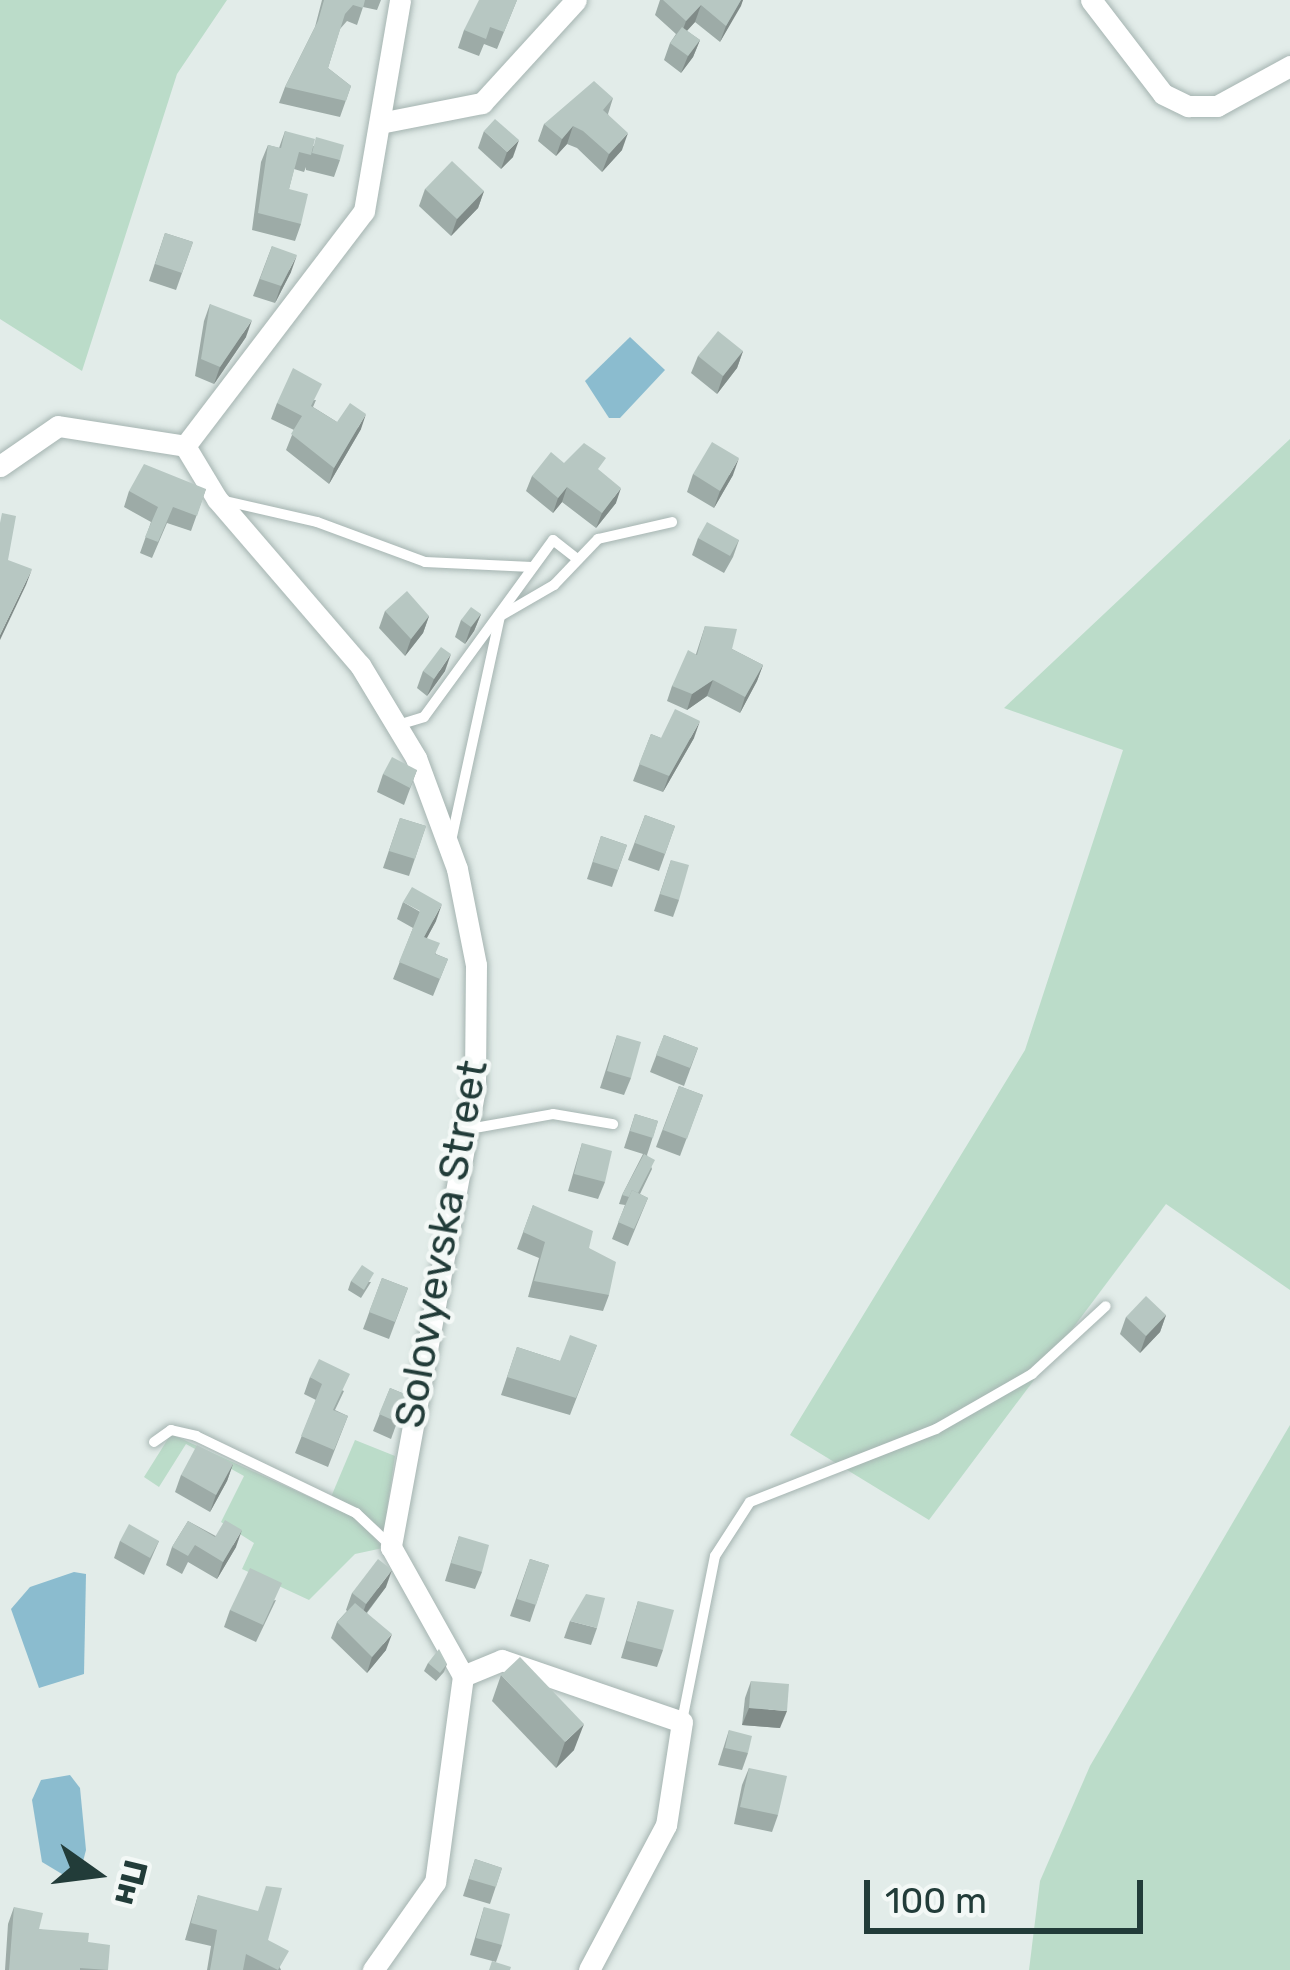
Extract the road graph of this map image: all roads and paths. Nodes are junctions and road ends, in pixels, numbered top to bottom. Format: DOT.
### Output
graph roads {
  1 [pos="400,0"];
  2 [pos="576,0"];
  3 [pos="1091,0"];
  4 [pos="1290,66"];
  5 [pos="385,122"];
  6 [pos="185,446"];
  7 [pos="0,466"];
  8 [pos="218,500"];
  9 [pos="672,522"];
  10 [pos="577,559"];
  11 [pos="532,567"];
  12 [pos="497,618"];
  13 [pos="394,725"];
  14 [pos="450,845"];
  15 [pos="613,1124"];
  16 [pos="468,1130"];
  17 [pos="1106,1306"];
  18 [pos="154,1442"];
  19 [pos="391,1547"];
  20 [pos="464,1676"];
  21 [pos="682,1722"];
  22 [pos="373,1970"];
  23 [pos="590,1970"];
  1 -- 5 [label="street"];
  2 -- 5 [label="street"];
  3 -- 4 [label="street"];
  5 -- 6 [label="street"];
  6 -- 7 [label="street"];
  6 -- 8 [label="street, Solovyevska Street"];
  8 -- 11 [label="lane"];
  8 -- 13 [label="street, Solovyevska Street"];
  9 -- 10 [label="lane"];
  10 -- 11 [label="lane"];
  10 -- 12 [label="lane"];
  11 -- 12 [label="lane"];
  12 -- 13 [label="lane"];
  12 -- 14 [label="lane"];
  13 -- 14 [label="street, Solovyevska Street"];
  14 -- 16 [label="street, Solovyevska Street"];
  15 -- 16 [label="lane"];
  16 -- 19 [label="street, Solovyevska Street"];
  17 -- 21 [label="lane"];
  18 -- 19 [label="lane"];
  19 -- 20 [label="street"];
  20 -- 21 [label="street"];
  20 -- 22 [label="street"];
  21 -- 23 [label="street"];
}
